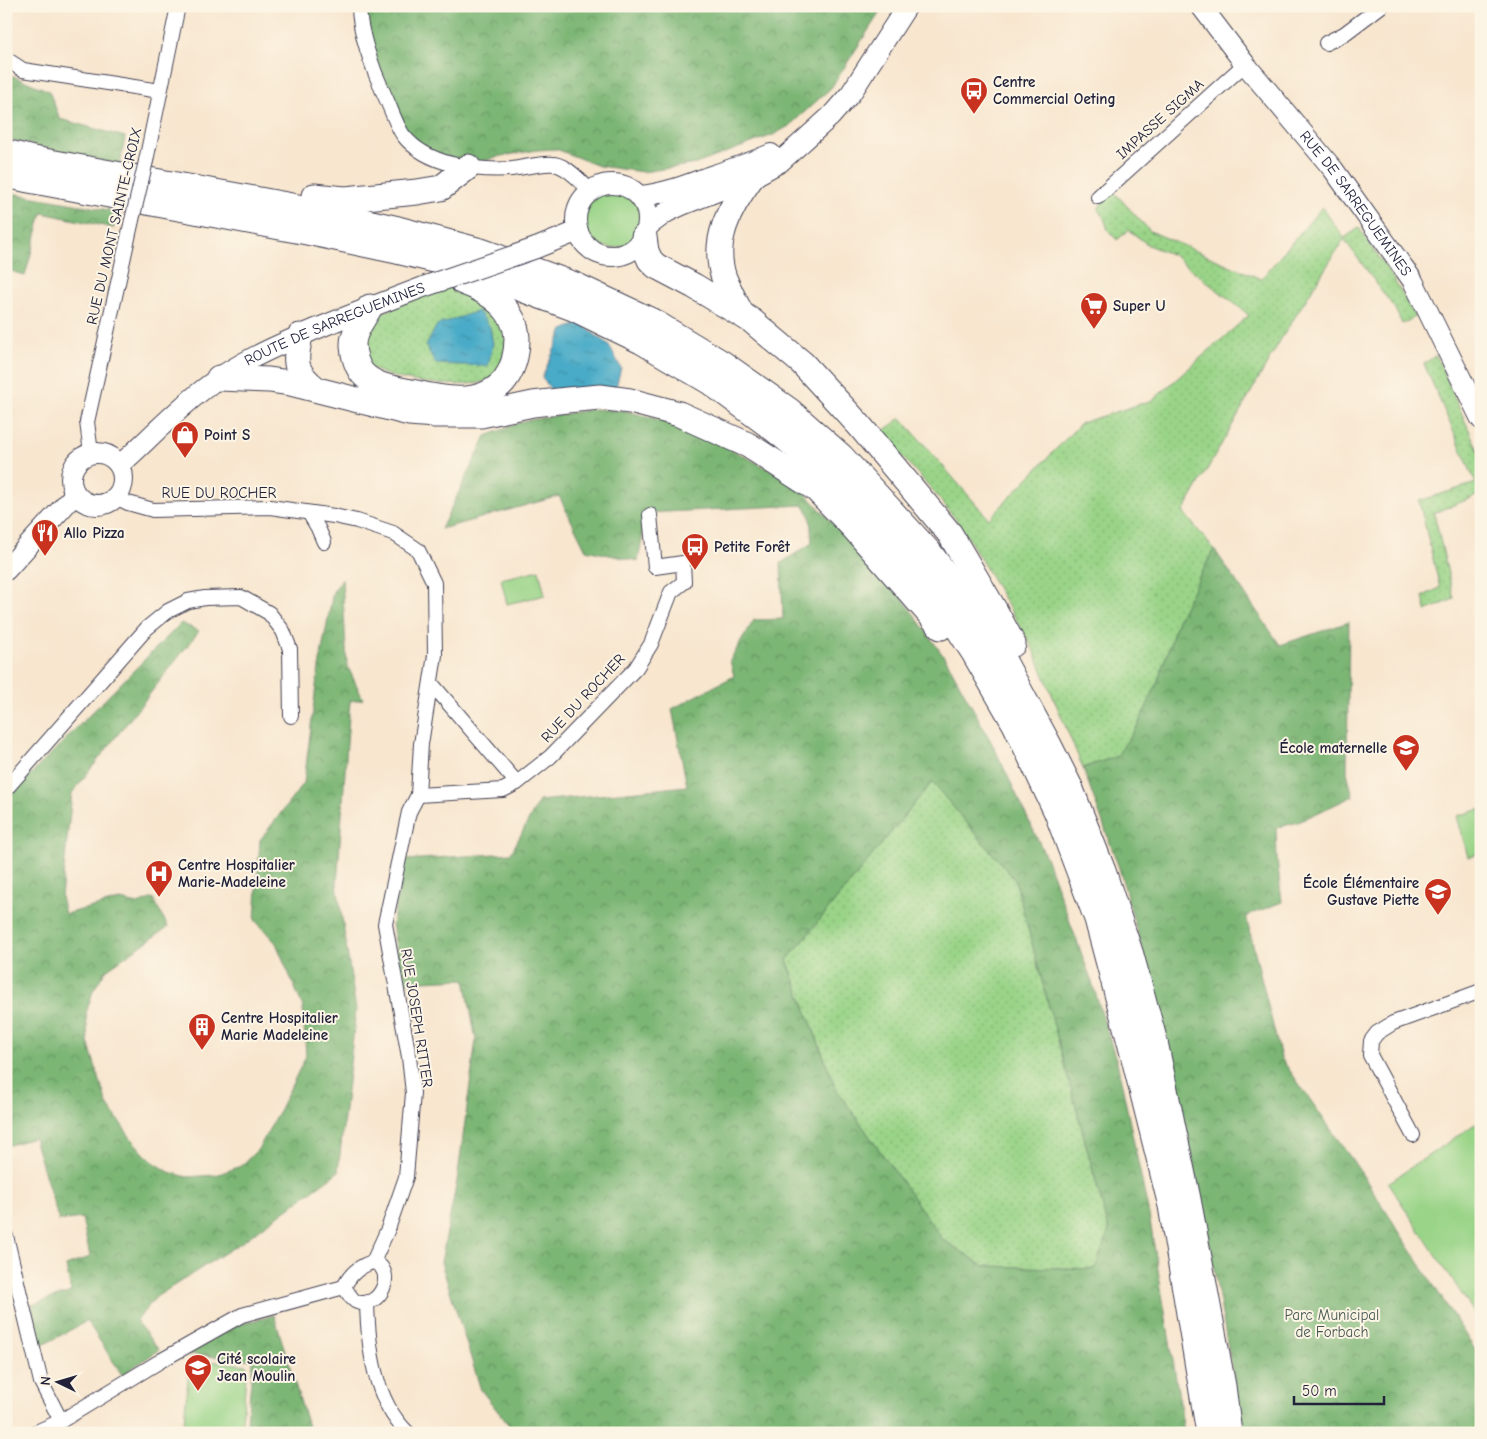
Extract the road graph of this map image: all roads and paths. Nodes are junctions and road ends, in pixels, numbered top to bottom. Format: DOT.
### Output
graph roads {
  1 [pos="178,6"];
  2 [pos="359,6"];
  3 [pos="907,6"];
  4 [pos="1201,6"];
  5 [pos="1381,6"];
  6 [pos="1326,43"];
  7 [pos="6,59"];
  8 [pos="1245,64"];
  9 [pos="160,92"];
  10 [pos="6,152"];
  11 [pos="468,167"];
  12 [pos="750,171"];
  13 [pos="6,175"];
  14 [pos="196,189"];
  15 [pos="590,191"];
  16 [pos="640,196"];
  17 [pos="1098,197"];
  18 [pos="578,232"];
  19 [pos="646,232"];
  20 [pos="434,260"];
  21 [pos="370,307"];
  22 [pos="741,313"];
  23 [pos="300,336"];
  24 [pos="219,378"];
  25 [pos="316,388"];
  26 [pos="1481,419"];
  27 [pos="91,453"];
  28 [pos="120,465"];
  29 [pos="75,494"];
  30 [pos="116,497"];
  31 [pos="309,513"];
  32 [pos="650,515"];
  33 [pos="334,516"];
  34 [pos="6,570"];
  35 [pos="974,653"];
  36 [pos="431,684"];
  37 [pos="291,716"];
  38 [pos="517,783"];
  39 [pos="1070,787"];
  40 [pos="6,789"];
  41 [pos="418,795"];
  42 [pos="385,924"];
  43 [pos="1481,991"];
  44 [pos="1413,1136"];
  45 [pos="6,1236"];
  46 [pos="373,1262"];
  47 [pos="344,1287"];
  48 [pos="366,1302"];
  49 [pos="61,1421"];
  50 [pos="34,1433"];
  51 [pos="408,1433"];
  52 [pos="1209,1433"];
  53 [pos="1229,1433"];
  1 -- 9 [label="street, RUE DU MONT SAINTE-CROIX"];
  2 -- 11 [label="street"];
  3 -- 12 [label="main road"];
  4 -- 8 [label="main road, RUE DE SARREGUEMINES"];
  5 -- 6 [label="street"];
  7 -- 9 [label="street"];
  8 -- 17 [label="street, IMPASSE SIGMA"];
  8 -- 26 [label="main road, RUE DE SARREGUEMINES"];
  9 -- 27 [label="street, RUE DU MONT SAINTE-CROIX, bridge"];
  10 -- 14 [label="highway"];
  11 -- 14 [label="highway"];
  11 -- 15 [label="street"];
  12 -- 16 [label="main road"];
  12 -- 19 [label="main road"];
  12 -- 22 [label="highway"];
  13 -- 20 [label="highway"];
  14 -- 39 [label="highway"];
  15 -- 16 [label="main road"];
  15 -- 18 [label="main road"];
  16 -- 19 [label="main road"];
  18 -- 19 [label="main road"];
  18 -- 21 [label="main road, ROUTE DE SARREGUEMINES, bridge"];
  19 -- 22 [label="highway"];
  20 -- 21 [label="highway"];
  20 -- 35 [label="highway"];
  21 -- 23 [label="main road, ROUTE DE SARREGUEMINES"];
  22 -- 39 [label="highway"];
  23 -- 24 [label="main road, ROUTE DE SARREGUEMINES"];
  23 -- 25 [label="highway"];
  24 -- 25 [label="highway"];
  24 -- 28 [label="main road, ROUTE DE SARREGUEMINES"];
  25 -- 35 [label="highway"];
  27 -- 28 [label="main road"];
  27 -- 29 [label="main road"];
  28 -- 30 [label="main road"];
  29 -- 30 [label="main road"];
  29 -- 34 [label="main road"];
  30 -- 31 [label="street, RUE DU ROCHER"];
  31 -- 33 [label="street, RUE DU ROCHER"];
  31 -- 33 [label="street"];
  32 -- 38 [label="street, RUE DU ROCHER"];
  33 -- 36 [label="street, RUE DU ROCHER"];
  35 -- 52 [label="highway"];
  36 -- 38 [label="street"];
  36 -- 41 [label="street, RUE DU ROCHER"];
  37 -- 40 [label="street"];
  38 -- 41 [label="street, RUE DU ROCHER"];
  39 -- 53 [label="highway"];
  41 -- 42 [label="street, RUE DU ROCHER"];
  42 -- 46 [label="street, RUE JOSEPH RITTER"];
  43 -- 44 [label="street"];
  45 -- 49 [label="street"];
  46 -- 47 [label="street"];
  46 -- 48 [label="street"];
  47 -- 48 [label="street"];
  47 -- 49 [label="street"];
  48 -- 51 [label="street"];
  49 -- 50 [label="street"];
}
